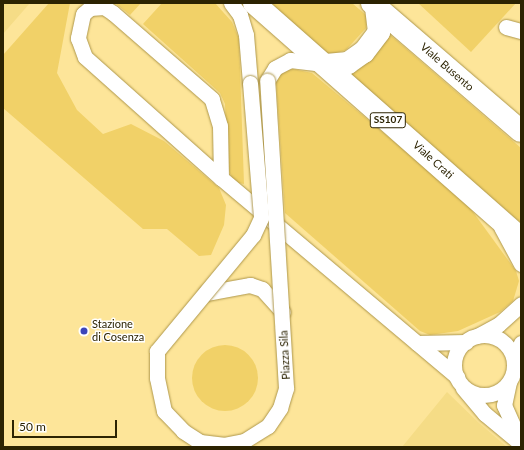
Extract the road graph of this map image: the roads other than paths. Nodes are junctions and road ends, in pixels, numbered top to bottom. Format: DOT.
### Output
graph roads {
  1 [pos="231,3"];
  2 [pos="254,3"];
  3 [pos="374,5"];
  4 [pos="506,27"];
  5 [pos="521,31"];
  6 [pos="326,65"];
  7 [pos="521,131"];
  8 [pos="220,178"];
  9 [pos="490,210"];
  10 [pos="521,238"];
  11 [pos="521,264"];
  12 [pos="206,293"];
  13 [pos="521,304"];
  14 [pos="283,312"];
  15 [pos="471,339"];
  16 [pos="521,343"];
  17 [pos="418,344"];
  18 [pos="511,374"];
  19 [pos="459,381"];
  20 [pos="521,442"];
  1 -- 12 [label="street, Piazza Sila, bridge"];
  2 -- 6 [label="main road, Viale Crati / SS107"];
  3 -- 6 [label="main road"];
  3 -- 7 [label="main road, Viale Busento"];
  4 -- 5 [label="street"];
  6 -- 9 [label="main road, Viale Crati / SS107"];
  6 -- 14 [label="street, Piazza Sila, bridge"];
  8 -- 8 [label="street"];
  8 -- 17 [label="street"];
  9 -- 10 [label="main road, Viale Crati / SS107"];
  9 -- 11 [label="street"];
  12 -- 14 [label="street, bridge"];
  12 -- 14 [label="street, Piazza Sila, bridge"];
  13 -- 15 [label="street"];
  15 -- 17 [label="street"];
  15 -- 18 [label="street"];
  15 -- 19 [label="street"];
  16 -- 18 [label="street"];
  17 -- 19 [label="street"];
  18 -- 19 [label="street"];
  18 -- 20 [label="street"];
  19 -- 20 [label="street"];
}
